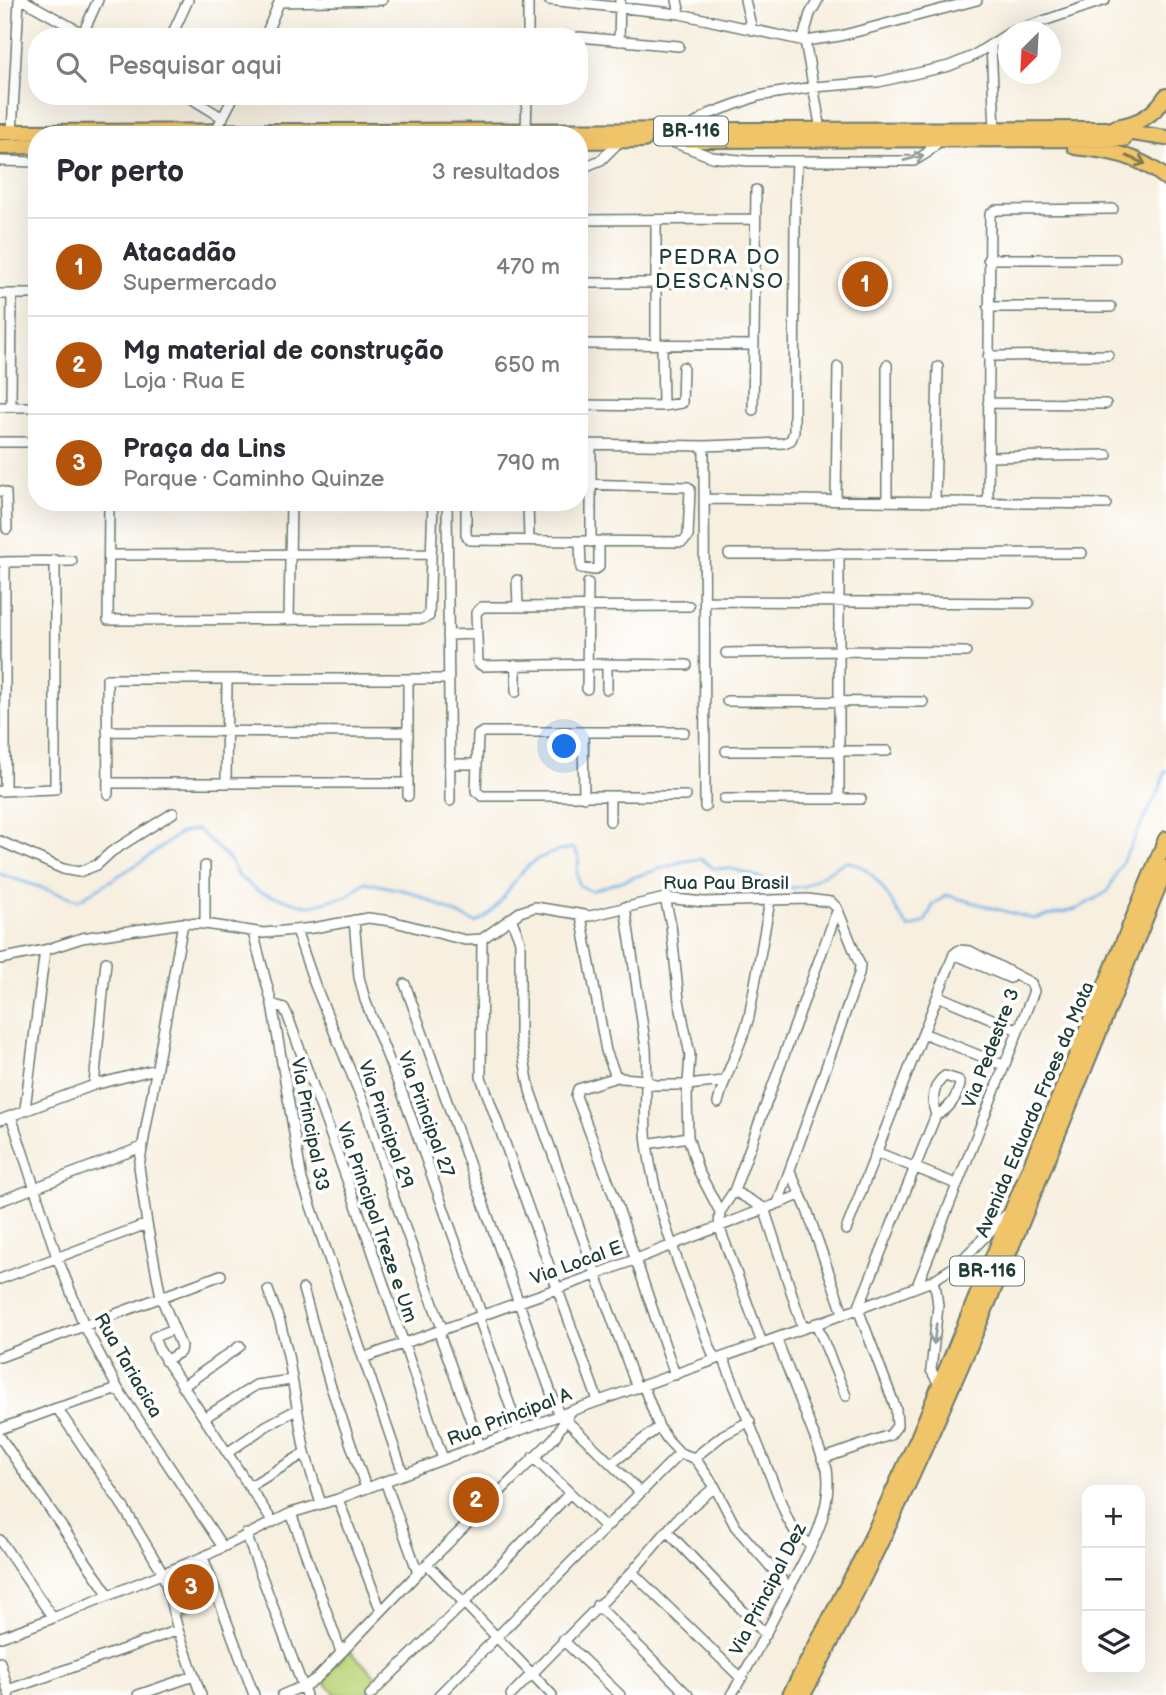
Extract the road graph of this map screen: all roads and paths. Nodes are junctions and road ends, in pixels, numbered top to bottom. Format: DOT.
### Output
graph roads {
  1 [pos="21,0"];
  2 [pos="98,0"];
  3 [pos="188,0"];
  4 [pos="367,0"];
  5 [pos="382,0"];
  6 [pos="528,0"];
  7 [pos="549,0"];
  8 [pos="677,0"];
  9 [pos="745,0"];
  10 [pos="818,0"];
  11 [pos="977,0"];
  12 [pos="1105,0"];
  13 [pos="280,1"];
  14 [pos="621,4"];
  15 [pos="680,14"];
  16 [pos="1043,21"];
  17 [pos="73,28"];
  18 [pos="88,28"];
  19 [pos="174,28"];
  20 [pos="269,28"];
  21 [pos="528,28"];
  22 [pos="752,30"];
  23 [pos="588,38"];
  24 [pos="998,40"];
  25 [pos="619,41"];
  26 [pos="805,41"];
  27 [pos="991,45"];
  28 [pos="679,46"];
  29 [pos="813,87"];
  30 [pos="1166,96"];
  31 [pos="202,105"];
  32 [pos="230,105"];
  33 [pos="527,105"];
  34 [pos="223,118"];
  35 [pos="218,126"];
  36 [pos="526,126"];
  37 [pos="995,129"];
  38 [pos="1105,129"];
  39 [pos="821,130"];
  40 [pos="686,131"];
  41 [pos="6,132"];
  42 [pos="28,132"];
  43 [pos="588,132"];
  44 [pos="1166,138"];
  45 [pos="660,139"];
  46 [pos="1021,139"];
  47 [pos="588,141"];
  48 [pos="620,141"];
  49 [pos="939,141"];
  50 [pos="28,146"];
  51 [pos="0,147"];
  52 [pos="0,161"];
  53 [pos="797,161"];
  54 [pos="28,162"];
  55 [pos="588,165"];
  56 [pos="1166,178"];
  57 [pos="756,190"];
  58 [pos="1113,209"];
  59 [pos="755,219"];
  60 [pos="588,220"];
  61 [pos="656,220"];
  62 [pos="988,259"];
  63 [pos="1115,259"];
  64 [pos="755,282"];
  65 [pos="588,283"];
  66 [pos="657,283"];
  67 [pos="0,294"];
  68 [pos="12,294"];
  69 [pos="28,295"];
  70 [pos="988,307"];
  71 [pos="1111,307"];
  72 [pos="588,344"];
  73 [pos="659,344"];
  74 [pos="753,345"];
  75 [pos="1108,355"];
  76 [pos="988,356"];
  77 [pos="887,365"];
  78 [pos="683,367"];
  79 [pos="838,367"];
  80 [pos="938,368"];
  81 [pos="988,404"];
  82 [pos="1106,404"];
  83 [pos="588,405"];
  84 [pos="663,405"];
  85 [pos="0,407"];
  86 [pos="11,407"];
  87 [pos="28,407"];
  88 [pos="753,410"];
  89 [pos="0,442"];
  90 [pos="28,442"];
  91 [pos="591,444"];
  92 [pos="704,446"];
  93 [pos="1107,455"];
  94 [pos="987,457"];
  95 [pos="588,484"];
  96 [pos="592,484"];
  97 [pos="0,491"];
  98 [pos="705,499"];
  99 [pos="836,500"];
  100 [pos="887,500"];
  101 [pos="935,500"];
  102 [pos="988,501"];
  103 [pos="1106,504"];
  104 [pos="109,511"];
  105 [pos="291,511"];
  106 [pos="433,511"];
  107 [pos="447,511"];
  108 [pos="467,511"];
  109 [pos="528,511"];
  110 [pos="7,529"];
  111 [pos="529,540"];
  112 [pos="580,542"];
  113 [pos="595,542"];
  114 [pos="839,553"];
  115 [pos="1082,553"];
  116 [pos="290,554"];
  117 [pos="431,554"];
  118 [pos="729,554"];
  119 [pos="109,555"];
  120 [pos="55,560"];
  121 [pos="72,561"];
  122 [pos="2,562"];
  123 [pos="517,580"];
  124 [pos="588,583"];
  125 [pos="706,601"];
  126 [pos="839,602"];
  127 [pos="1029,603"];
  128 [pos="689,606"];
  129 [pos="518,607"];
  130 [pos="587,607"];
  131 [pos="289,620"];
  132 [pos="476,634"];
  133 [pos="448,635"];
  134 [pos="839,651"];
  135 [pos="966,652"];
  136 [pos="726,653"];
  137 [pos="587,664"];
  138 [pos="607,664"];
  139 [pos="516,665"];
  140 [pos="687,666"];
  141 [pos="448,678"];
  142 [pos="408,679"];
  143 [pos="227,680"];
  144 [pos="587,688"];
  145 [pos="607,689"];
  146 [pos="516,692"];
  147 [pos="727,701"];
  148 [pos="840,701"];
  149 [pos="923,702"];
  150 [pos="227,730"];
  151 [pos="107,731"];
  152 [pos="408,732"];
  153 [pos="583,732"];
  154 [pos="684,732"];
  155 [pos="726,751"];
  156 [pos="840,751"];
  157 [pos="887,751"];
  158 [pos="449,764"];
  159 [pos="476,764"];
  160 [pos="107,783"];
  161 [pos="226,783"];
  162 [pos="408,783"];
  163 [pos="2,791"];
  164 [pos="108,794"];
  165 [pos="408,796"];
  166 [pos="686,796"];
  167 [pos="584,797"];
  168 [pos="610,797"];
  169 [pos="724,799"];
  170 [pos="839,799"];
  171 [pos="861,799"];
  172 [pos="450,801"];
  173 [pos="705,807"];
  174 [pos="173,813"];
  175 [pos="610,821"];
  176 [pos="1166,839"];
  177 [pos="0,841"];
  178 [pos="205,866"];
  179 [pos="1166,868"];
  180 [pos="665,898"];
  181 [pos="770,901"];
  182 [pos="625,907"];
  183 [pos="837,911"];
  184 [pos="581,916"];
  185 [pos="511,918"];
  186 [pos="354,920"];
  187 [pos="183,923"];
  188 [pos="205,924"];
  189 [pos="296,930"];
  190 [pos="253,932"];
  191 [pos="482,939"];
  192 [pos="45,950"];
  193 [pos="0,959"];
  194 [pos="106,962"];
  195 [pos="405,984"];
  196 [pos="938,996"];
  197 [pos="272,1004"];
  198 [pos="1018,1030"];
  199 [pos="923,1033"];
  200 [pos="1003,1065"];
  201 [pos="156,1069"];
  202 [pos="617,1077"];
  203 [pos="647,1080"];
  204 [pos="723,1081"];
  205 [pos="94,1085"];
  206 [pos="688,1085"];
  207 [pos="718,1103"];
  208 [pos="25,1109"];
  209 [pos="0,1114"];
  210 [pos="936,1115"];
  211 [pos="10,1116"];
  212 [pos="0,1120"];
  213 [pos="688,1137"];
  214 [pos="647,1143"];
  215 [pos="142,1147"];
  216 [pos="876,1152"];
  217 [pos="915,1168"];
  218 [pos="790,1171"];
  219 [pos="956,1184"];
  220 [pos="35,1186"];
  221 [pos="734,1191"];
  222 [pos="800,1195"];
  223 [pos="0,1200"];
  224 [pos="778,1203"];
  225 [pos="1014,1207"];
  226 [pos="764,1208"];
  227 [pos="720,1212"];
  228 [pos="147,1224"];
  229 [pos="719,1226"];
  230 [pos="846,1230"];
  231 [pos="673,1244"];
  232 [pos="57,1257"];
  233 [pos="635,1259"];
  234 [pos="598,1274"];
  235 [pos="220,1275"];
  236 [pos="0,1279"];
  237 [pos="932,1280"];
  238 [pos="917,1286"];
  239 [pos="558,1287"];
  240 [pos="303,1289"];
  241 [pos="268,1290"];
  242 [pos="161,1297"];
  243 [pos="517,1303"];
  244 [pos="858,1309"];
  245 [pos="843,1313"];
  246 [pos="481,1317"];
  247 [pos="816,1323"];
  248 [pos="84,1325"];
  249 [pos="803,1328"];
  250 [pos="174,1329"];
  251 [pos="441,1332"];
  252 [pos="776,1338"];
  253 [pos="762,1343"];
  254 [pos="402,1345"];
  255 [pos="240,1346"];
  256 [pos="0,1357"];
  257 [pos="363,1358"];
  258 [pos="719,1359"];
  259 [pos="166,1361"];
  260 [pos="675,1375"];
  261 [pos="290,1380"];
  262 [pos="940,1386"];
  263 [pos="182,1387"];
  264 [pos="640,1387"];
  265 [pos="118,1389"];
  266 [pos="846,1396"];
  267 [pos="598,1401"];
  268 [pos="57,1408"];
  269 [pos="296,1410"];
  270 [pos="565,1415"];
  271 [pos="204,1418"];
  272 [pos="750,1421"];
  273 [pos="659,1427"];
  274 [pos="0,1429"];
  275 [pos="519,1431"];
  276 [pos="0,1437"];
  277 [pos="480,1446"];
  278 [pos="305,1452"];
  279 [pos="227,1453"];
  280 [pos="680,1453"];
  281 [pos="533,1457"];
  282 [pos="694,1458"];
  283 [pos="443,1459"];
  284 [pos="822,1459"];
  285 [pos="611,1464"];
  286 [pos="403,1473"];
  287 [pos="385,1481"];
  288 [pos="249,1487"];
  289 [pos="715,1487"];
  290 [pos="366,1488"];
  291 [pos="640,1492"];
  292 [pos="569,1494"];
  293 [pos="338,1499"];
  294 [pos="320,1504"];
  295 [pos="291,1513"];
  296 [pos="272,1521"];
  297 [pos="605,1527"];
  298 [pos="668,1532"];
  299 [pos="246,1534"];
  300 [pos="0,1540"];
  301 [pos="811,1545"];
  302 [pos="222,1546"];
  303 [pos="203,1557"];
  304 [pos="427,1564"];
  305 [pos="632,1572"];
  306 [pos="418,1573"];
  307 [pos="164,1577"];
  308 [pos="789,1588"];
  309 [pos="109,1595"];
  310 [pos="464,1603"];
  311 [pos="597,1605"];
  312 [pos="380,1611"];
  313 [pos="173,1612"];
  314 [pos="54,1618"];
  315 [pos="178,1630"];
  316 [pos="766,1635"];
  317 [pos="497,1636"];
  318 [pos="0,1637"];
  319 [pos="563,1640"];
  320 [pos="341,1652"];
  321 [pos="0,1662"];
  322 [pos="531,1674"];
  323 [pos="194,1676"];
  324 [pos="741,1678"];
  325 [pos="305,1691"];
  326 [pos="9,1692"];
  327 [pos="138,1695"];
  328 [pos="201,1695"];
  329 [pos="254,1695"];
  330 [pos="282,1695"];
  331 [pos="370,1695"];
  332 [pos="439,1695"];
  333 [pos="512,1695"];
  334 [pos="552,1695"];
  335 [pos="620,1695"];
  336 [pos="688,1695"];
  337 [pos="731,1695"];
  338 [pos="790,1695"];
  339 [pos="803,1695"];
  1 -- 17 [label="street"];
  1 -- 41 [label="street"];
  2 -- 18 [label="street"];
  3 -- 19 [label="street"];
  4 -- 5 [label="street"];
  4 -- 13 [label="street"];
  6 -- 21 [label="street"];
  7 -- 14 [label="street"];
  8 -- 15 [label="street"];
  9 -- 22 [label="street"];
  10 -- 26 [label="street"];
  11 -- 26 [label="street"];
  12 -- 16 [label="street"];
  13 -- 20 [label="street"];
  14 -- 15 [label="street"];
  14 -- 25 [label="street"];
  15 -- 22 [label="street"];
  22 -- 26 [label="street"];
  23 -- 25 [label="street"];
  24 -- 27 [label="street"];
  25 -- 28 [label="street"];
  26 -- 29 [label="street"];
  27 -- 29 [label="street"];
  27 -- 37 [label="street"];
  29 -- 39 [label="street"];
  29 -- 40 [label="street"];
  30 -- 38 [label="highway"];
  31 -- 34 [label="street"];
  32 -- 34 [label="street"];
  33 -- 36 [label="street"];
  34 -- 35 [label="street"];
  37 -- 38 [label="highway, BR-116"];
  37 -- 39 [label="highway, BR-116"];
  38 -- 44 [label="highway, BR-116"];
  39 -- 40 [label="highway, BR-116"];
  40 -- 43 [label="highway, BR-116"];
  41 -- 42 [label="highway"];
  44 -- 46 [label="highway"];
  45 -- 48 [label="highway"];
  45 -- 49 [label="highway"];
  45 -- 53 [label="street"];
  46 -- 49 [label="highway"];
  46 -- 56 [label="highway, one-way"];
  47 -- 48 [label="highway"];
  48 -- 55 [label="street"];
  53 -- 49 [label="street, one-way"];
  50 -- 51 [label="highway"];
  52 -- 54 [label="street"];
  53 -- 92 [label="street"];
  57 -- 59 [label="street"];
  58 -- 62 [label="street"];
  59 -- 61 [label="street"];
  59 -- 64 [label="street"];
  60 -- 61 [label="street"];
  61 -- 66 [label="street"];
  62 -- 63 [label="street"];
  62 -- 70 [label="street"];
  64 -- 66 [label="street"];
  64 -- 74 [label="street"];
  65 -- 66 [label="street"];
  66 -- 73 [label="street"];
  67 -- 68 [label="street"];
  68 -- 69 [label="street"];
  68 -- 86 [label="street"];
  70 -- 71 [label="street"];
  70 -- 76 [label="street"];
  72 -- 73 [label="street"];
  73 -- 74 [label="street"];
  73 -- 84 [label="street"];
  74 -- 88 [label="street"];
  75 -- 76 [label="street"];
  76 -- 81 [label="street"];
  77 -- 100 [label="street"];
  78 -- 84 [label="street"];
  79 -- 99 [label="street"];
  80 -- 101 [label="street"];
  81 -- 82 [label="street"];
  81 -- 94 [label="street"];
  83 -- 84 [label="street"];
  85 -- 86 [label="street"];
  86 -- 87 [label="street"];
  89 -- 90 [label="street"];
  91 -- 92 [label="street"];
  91 -- 96 [label="street"];
  92 -- 98 [label="street"];
  93 -- 94 [label="street"];
  94 -- 102 [label="street"];
  95 -- 96 [label="street"];
  96 -- 113 [label="street"];
  96 -- 113 [label="street"];
  97 -- 110 [label="street"];
  98 -- 99 [label="street"];
  98 -- 125 [label="street"];
  99 -- 100 [label="street"];
  100 -- 101 [label="street"];
  101 -- 102 [label="street"];
  102 -- 103 [label="street"];
  104 -- 119 [label="street"];
  105 -- 116 [label="street"];
  106 -- 117 [label="street"];
  107 -- 133 [label="street"];
  108 -- 111 [label="street"];
  109 -- 111 [label="street"];
  111 -- 112 [label="street"];
  112 -- 113 [label="street"];
  112 -- 113 [label="street"];
  114 -- 115 [label="street"];
  114 -- 118 [label="street"];
  114 -- 126 [label="street"];
  116 -- 117 [label="street"];
  116 -- 119 [label="street"];
  116 -- 131 [label="street"];
  117 -- 131 [label="street"];
  119 -- 131 [label="street"];
  120 -- 121 [label="street"];
  120 -- 122 [label="street"];
  120 -- 163 [label="street"];
  122 -- 163 [label="street"];
  123 -- 129 [label="street"];
  124 -- 130 [label="street"];
  125 -- 126 [label="street"];
  125 -- 173 [label="street"];
  126 -- 127 [label="street"];
  126 -- 134 [label="street"];
  128 -- 130 [label="street"];
  129 -- 130 [label="street"];
  129 -- 132 [label="street"];
  130 -- 137 [label="street"];
  132 -- 133 [label="street"];
  132 -- 139 [label="street"];
  133 -- 141 [label="street"];
  134 -- 135 [label="street"];
  134 -- 136 [label="street"];
  134 -- 148 [label="street"];
  137 -- 138 [label="street"];
  137 -- 139 [label="street"];
  137 -- 144 [label="street"];
  138 -- 140 [label="street"];
  138 -- 145 [label="street"];
  139 -- 146 [label="street"];
  141 -- 142 [label="street"];
  141 -- 158 [label="street"];
  142 -- 143 [label="street"];
  142 -- 152 [label="street"];
  143 -- 150 [label="street"];
  143 -- 151 [label="street"];
  147 -- 148 [label="street"];
  148 -- 149 [label="street"];
  148 -- 156 [label="street"];
  150 -- 151 [label="street"];
  150 -- 152 [label="street"];
  150 -- 161 [label="street"];
  151 -- 160 [label="street"];
  152 -- 162 [label="street"];
  153 -- 154 [label="street"];
  153 -- 159 [label="street"];
  153 -- 167 [label="street"];
  155 -- 156 [label="street"];
  156 -- 157 [label="street"];
  156 -- 170 [label="street"];
  158 -- 159 [label="street"];
  158 -- 172 [label="street"];
  159 -- 167 [label="street"];
  160 -- 161 [label="street"];
  160 -- 164 [label="street"];
  161 -- 162 [label="street"];
  162 -- 165 [label="street"];
  166 -- 168 [label="street"];
  167 -- 168 [label="street"];
  168 -- 175 [label="street"];
  169 -- 170 [label="street"];
  170 -- 171 [label="street"];
  174 -- 177 [label="street"];
  176 -- 225 [label="highway, Avenida Eduardo Froes da Mota / BR-116"];
  178 -- 188 [label="street"];
  179 -- 339 [label="highway, Avenida Eduardo Froes da Mota"];
  180 -- 181 [label="street, Rua Pau Brasil"];
  180 -- 182 [label="street, Rua Pau Brasil"];
  180 -- 206 [label="street"];
  181 -- 183 [label="street, Rua Pau Brasil"];
  181 -- 204 [label="street"];
  182 -- 184 [label="street, Rua Pau Brasil"];
  182 -- 203 [label="street"];
  183 -- 218 [label="street"];
  183 -- 221 [label="street"];
  184 -- 185 [label="street, Rua Pau Brasil"];
  184 -- 202 [label="street"];
  185 -- 191 [label="street, Rua Pau Brasil"];
  185 -- 234 [label="street"];
  186 -- 189 [label="street"];
  186 -- 191 [label="street"];
  186 -- 246 [label="street, Via Principal 27"];
  187 -- 188 [label="street"];
  187 -- 192 [label="street"];
  187 -- 201 [label="street"];
  188 -- 190 [label="street"];
  189 -- 190 [label="street"];
  189 -- 251 [label="street, Via Principal 29"];
  190 -- 197 [label="street, Via Principal 33"];
  191 -- 239 [label="street"];
  192 -- 193 [label="street"];
  192 -- 208 [label="street"];
  194 -- 205 [label="street"];
  195 -- 243 [label="street"];
  196 -- 198 [label="street"];
  196 -- 198 [label="street, Via Pedestre 3"];
  196 -- 199 [label="street, Via Pedestre 3"];
  197 -- 254 [label="street, Via Principal Treze e Um"];
  197 -- 257 [label="street, Via Principal 33"];
  198 -- 200 [label="street, Via Pedestre 3"];
  199 -- 200 [label="street"];
  199 -- 216 [label="street, Via Pedestre 3"];
  200 -- 219 [label="street, Via Pedestre 3"];
  201 -- 205 [label="street"];
  201 -- 215 [label="street"];
  202 -- 203 [label="street"];
  202 -- 233 [label="street"];
  203 -- 206 [label="street"];
  203 -- 214 [label="street"];
  204 -- 206 [label="street"];
  204 -- 207 [label="street"];
  205 -- 208 [label="street"];
  206 -- 213 [label="street"];
  208 -- 211 [label="street"];
  209 -- 211 [label="street"];
  210 -- 210 [label="street"];
  210 -- 217 [label="street"];
  211 -- 212 [label="street"];
  211 -- 220 [label="street, Rua Tariacica"];
  213 -- 214 [label="street"];
  213 -- 227 [label="street"];
  214 -- 231 [label="street"];
  215 -- 220 [label="street"];
  215 -- 228 [label="street"];
  216 -- 217 [label="street"];
  216 -- 230 [label="street, Via Pedestre 3"];
  217 -- 219 [label="street"];
  217 -- 244 [label="street"];
  218 -- 222 [label="street"];
  218 -- 224 [label="street"];
  219 -- 238 [label="street, Via Pedestre 3"];
  220 -- 223 [label="street"];
  220 -- 232 [label="street, Rua Tariacica"];
  221 -- 226 [label="street"];
  221 -- 227 [label="street"];
  222 -- 224 [label="street, Via Local E"];
  222 -- 245 [label="street"];
  224 -- 226 [label="street, Via Local E"];
  225 -- 237 [label="street, Rua Principal A"];
  225 -- 262 [label="highway, Avenida Eduardo Froes da Mota / BR-116"];
  226 -- 229 [label="street, Via Local E"];
  226 -- 249 [label="street"];
  227 -- 229 [label="street"];
  228 -- 232 [label="street"];
  228 -- 242 [label="street"];
  229 -- 231 [label="street, Via Local E"];
  229 -- 253 [label="street"];
  231 -- 233 [label="street, Via Local E"];
  231 -- 258 [label="street"];
  232 -- 236 [label="street"];
  232 -- 248 [label="street, Rua Tariacica"];
  233 -- 234 [label="street, Via Local E"];
  233 -- 260 [label="street"];
  234 -- 239 [label="street, Via Local E"];
  234 -- 264 [label="street"];
  235 -- 242 [label="street"];
  237 -- 238 [label="street, Rua Principal A"];
  237 -- 262 [label="street, one-way"];
  238 -- 244 [label="street, Rua Principal A"];
  239 -- 243 [label="street, Via Local E"];
  239 -- 267 [label="street"];
  240 -- 290 [label="street"];
  241 -- 261 [label="street"];
  242 -- 248 [label="street"];
  242 -- 250 [label="street"];
  243 -- 246 [label="street, Via Local E"];
  243 -- 270 [label="street"];
  244 -- 245 [label="street, Rua Principal A"];
  244 -- 284 [label="street"];
  245 -- 247 [label="street, Rua Principal A"];
  246 -- 251 [label="street, Via Local E"];
  246 -- 275 [label="street, Via Principal 27"];
  247 -- 249 [label="street, Rua Principal A"];
  247 -- 266 [label="street"];
  248 -- 256 [label="street"];
  248 -- 265 [label="street, Rua Tariacica"];
  249 -- 252 [label="street, Rua Principal A"];
  250 -- 259 [label="street"];
  250 -- 259 [label="street"];
  251 -- 254 [label="street, Via Local E"];
  251 -- 277 [label="street, Via Principal 29"];
  252 -- 253 [label="street, Rua Principal A"];
  252 -- 284 [label="street, Via Principal Dez"];
  253 -- 258 [label="street, Rua Principal A"];
  254 -- 257 [label="street, Via Local E"];
  254 -- 283 [label="street, Via Principal Treze e Um"];
  255 -- 263 [label="street"];
  257 -- 286 [label="street, Via Principal 33"];
  258 -- 260 [label="street, Rua Principal A"];
  258 -- 272 [label="street"];
  259 -- 263 [label="street"];
  260 -- 264 [label="street, Rua Principal A"];
  261 -- 269 [label="street"];
  261 -- 271 [label="street"];
  262 -- 338 [label="highway, Avenida Eduardo Froes da Mota / BR-116"];
  263 -- 271 [label="street"];
  264 -- 267 [label="street, Rua Principal A"];
  264 -- 273 [label="street"];
  265 -- 268 [label="street"];
  265 -- 302 [label="street, Rua Tariacica"];
  267 -- 270 [label="street, Rua Principal A"];
  268 -- 274 [label="street"];
  268 -- 307 [label="street"];
  269 -- 278 [label="street"];
  269 -- 279 [label="street"];
  270 -- 275 [label="street, Rua Principal A"];
  270 -- 281 [label="street"];
  270 -- 285 [label="street"];
  271 -- 279 [label="street"];
  272 -- 282 [label="street"];
  272 -- 301 [label="street"];
  273 -- 280 [label="street"];
  273 -- 285 [label="street"];
  275 -- 277 [label="street, Rua Principal A"];
  276 -- 309 [label="street"];
  277 -- 283 [label="street, Rua Principal A"];
  278 -- 288 [label="street"];
  278 -- 294 [label="street"];
  279 -- 288 [label="street"];
  280 -- 282 [label="street"];
  280 -- 291 [label="street"];
  281 -- 292 [label="street"];
  281 -- 304 [label="street"];
  282 -- 289 [label="street"];
  283 -- 286 [label="street, Rua Principal A"];
  284 -- 301 [label="street, Via Principal Dez"];
  285 -- 291 [label="street"];
  286 -- 287 [label="street, Rua Principal A"];
  287 -- 290 [label="street, Rua Principal A"];
  287 -- 306 [label="street"];
  288 -- 296 [label="street"];
  289 -- 298 [label="street"];
  289 -- 308 [label="street"];
  290 -- 293 [label="street, Rua Principal A"];
  291 -- 297 [label="street"];
  292 -- 297 [label="street"];
  292 -- 310 [label="street"];
  293 -- 294 [label="street, Rua Principal A"];
  293 -- 312 [label="street"];
  294 -- 295 [label="street, Rua Principal A"];
  295 -- 296 [label="street, Rua Principal A"];
  295 -- 320 [label="street"];
  296 -- 299 [label="street, Rua Principal A"];
  297 -- 317 [label="street"];
  298 -- 305 [label="street"];
  298 -- 316 [label="street"];
  299 -- 302 [label="street, Rua Principal A"];
  299 -- 325 [label="street"];
  300 -- 314 [label="street"];
  301 -- 308 [label="street, Via Principal Dez"];
  302 -- 303 [label="street, Rua Principal A"];
  303 -- 307 [label="street, Rua Principal A"];
  303 -- 329 [label="street"];
  304 -- 306 [label="street"];
  304 -- 310 [label="street"];
  305 -- 311 [label="street"];
  305 -- 324 [label="street"];
  306 -- 312 [label="street"];
  307 -- 309 [label="street, Rua Principal A"];
  307 -- 313 [label="street"];
  307 -- 313 [label="street"];
  308 -- 316 [label="street, Via Principal Dez"];
  309 -- 314 [label="street, Rua Principal A"];
  310 -- 317 [label="street"];
  310 -- 331 [label="street"];
  311 -- 319 [label="street"];
  311 -- 336 [label="street"];
  312 -- 320 [label="street"];
  313 -- 315 [label="street"];
  314 -- 318 [label="street, Rua Principal A"];
  315 -- 323 [label="street"];
  315 -- 326 [label="street"];
  316 -- 324 [label="street, Via Principal Dez"];
  317 -- 322 [label="street"];
  317 -- 332 [label="street"];
  319 -- 322 [label="street"];
  319 -- 335 [label="street"];
  320 -- 325 [label="street"];
  321 -- 326 [label="street"];
  322 -- 333 [label="street"];
  322 -- 334 [label="street"];
  323 -- 327 [label="street"];
  323 -- 328 [label="street"];
  324 -- 337 [label="street, Via Principal Dez"];
  325 -- 330 [label="street"];
}
